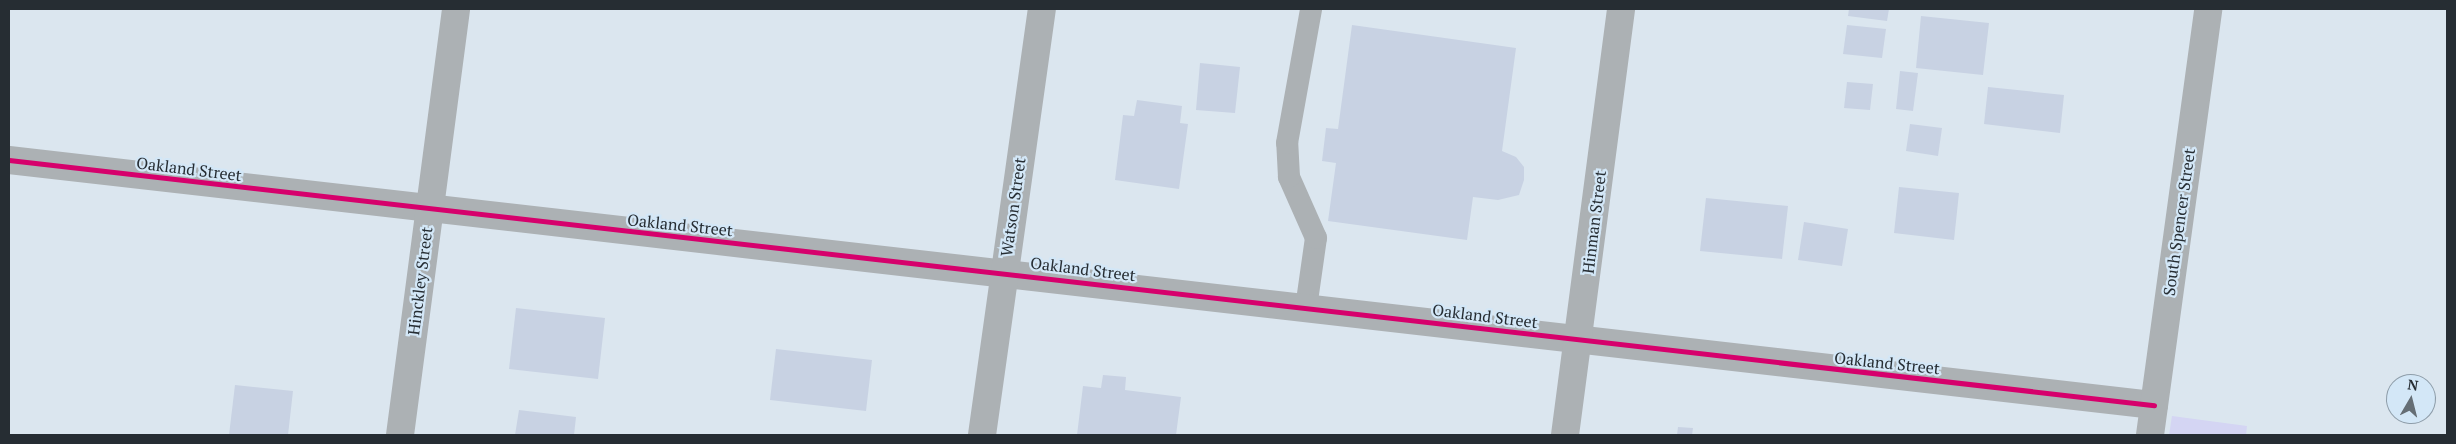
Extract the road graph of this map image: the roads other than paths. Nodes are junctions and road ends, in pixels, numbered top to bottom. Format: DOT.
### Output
graph roads {
  1 [pos="456,9"];
  2 [pos="1042,9"];
  3 [pos="1310,9"];
  4 [pos="1622,9"];
  5 [pos="2208,9"];
  6 [pos="9,160"];
  7 [pos="429,210"];
  8 [pos="1004,273"];
  9 [pos="1306,308"];
  10 [pos="1578,340"];
  11 [pos="2154,406"];
  12 [pos="400,435"];
  13 [pos="982,435"];
  14 [pos="1565,435"];
  15 [pos="2150,435"];
  1 -- 7 [label="street, Hinckley Street"];
  2 -- 8 [label="street, Watson Street"];
  3 -- 9 [label="lane"];
  4 -- 10 [label="street, Hinman Street"];
  5 -- 11 [label="street, South Spencer Street"];
  6 -- 7 [label="street, Oakland Street"];
  7 -- 8 [label="street, Oakland Street"];
  7 -- 12 [label="street, Hinckley Street"];
  8 -- 9 [label="street, Oakland Street"];
  8 -- 13 [label="street, Watson Street"];
  9 -- 10 [label="street, Oakland Street"];
  10 -- 11 [label="street, Oakland Street"];
  10 -- 14 [label="street, Hinman Street"];
  11 -- 15 [label="street, South Spencer Street"];
}
